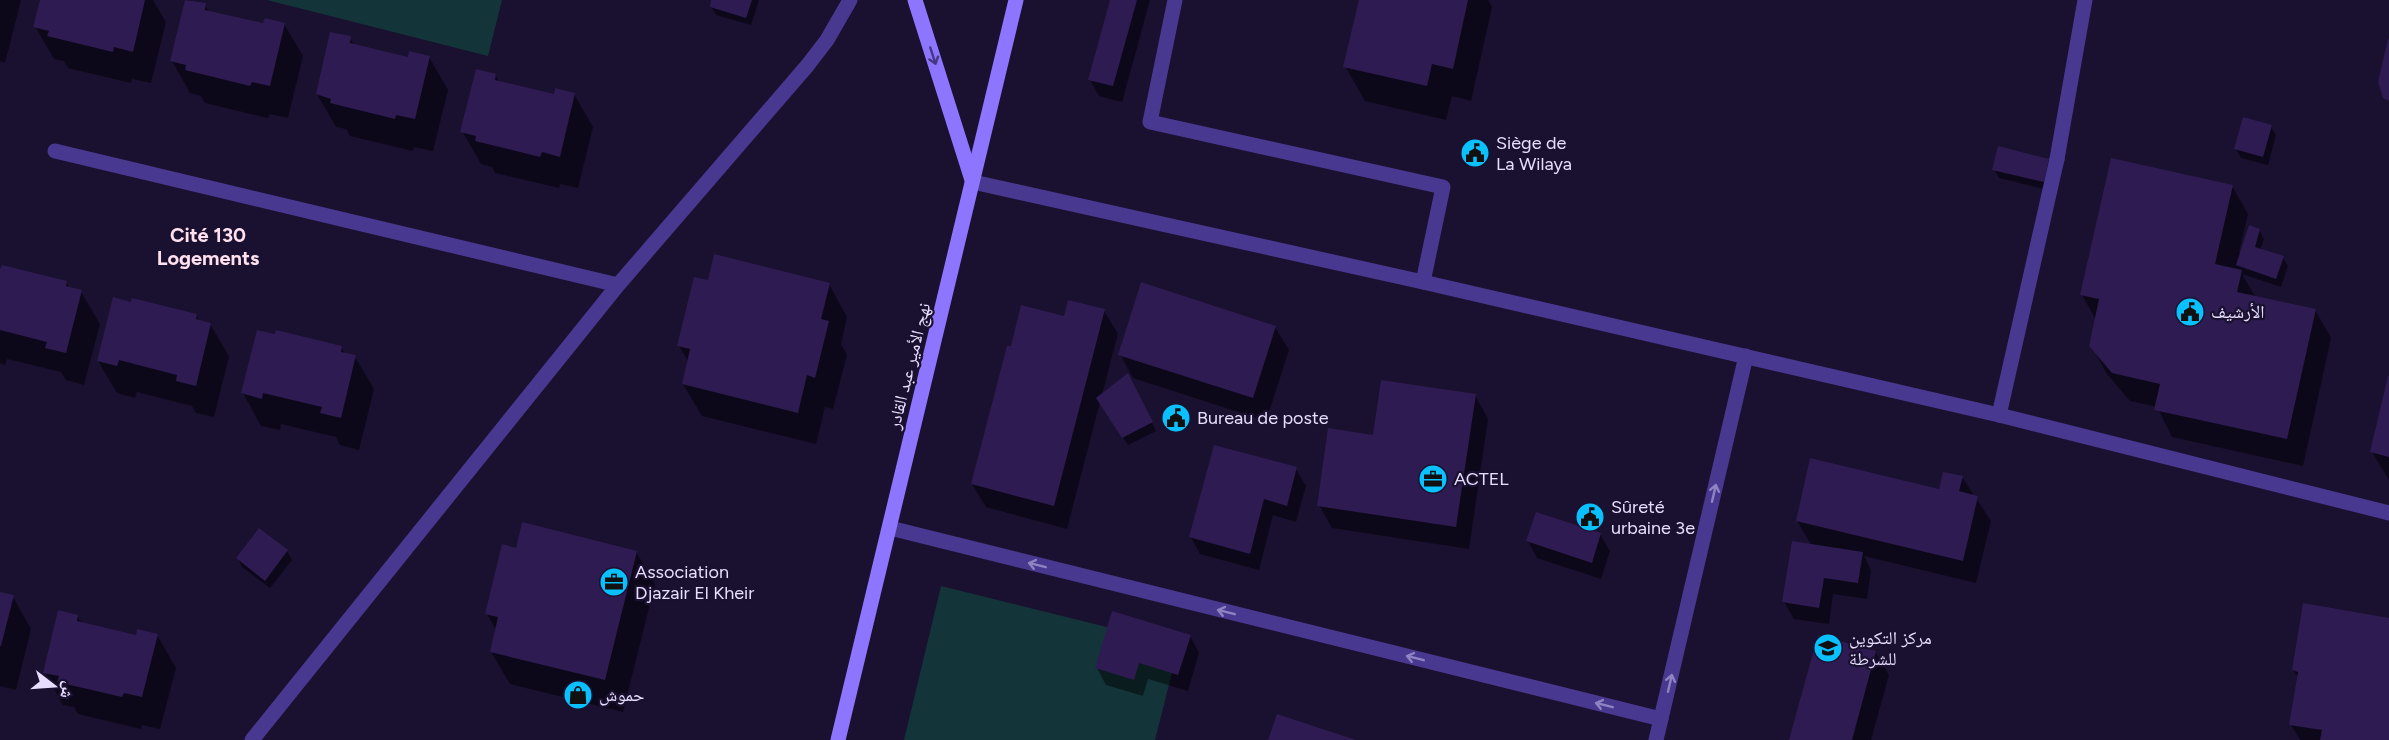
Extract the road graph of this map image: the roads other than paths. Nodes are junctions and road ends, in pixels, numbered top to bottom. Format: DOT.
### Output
graph roads {
  1 [pos="850,0"];
  2 [pos="915,0"];
  3 [pos="1016,0"];
  4 [pos="1175,0"];
  5 [pos="2085,0"];
  6 [pos="55,151"];
  7 [pos="973,182"];
  8 [pos="1423,282"];
  9 [pos="618,285"];
  10 [pos="1746,356"];
  11 [pos="1999,415"];
  12 [pos="2389,513"];
  13 [pos="890,528"];
  14 [pos="1661,719"];
  15 [pos="252,740"];
  16 [pos="838,740"];
  17 [pos="1656,740"];
  1 -- 9 [label="street"];
  2 -- 7 [label="main road, one-way"];
  3 -- 7 [label="main road, نهج الأمير عبد القادر"];
  4 -- 8 [label="street"];
  5 -- 11 [label="street"];
  6 -- 9 [label="street"];
  7 -- 8 [label="street"];
  7 -- 13 [label="main road, نهج الأمير عبد القادر"];
  8 -- 10 [label="street"];
  9 -- 15 [label="street"];
  10 -- 11 [label="street"];
  14 -- 10 [label="street, one-way"];
  11 -- 12 [label="street"];
  14 -- 13 [label="street, one-way"];
  13 -- 16 [label="main road, نهج الأمير عبد القادر"];
  14 -- 17 [label="street"];
}
